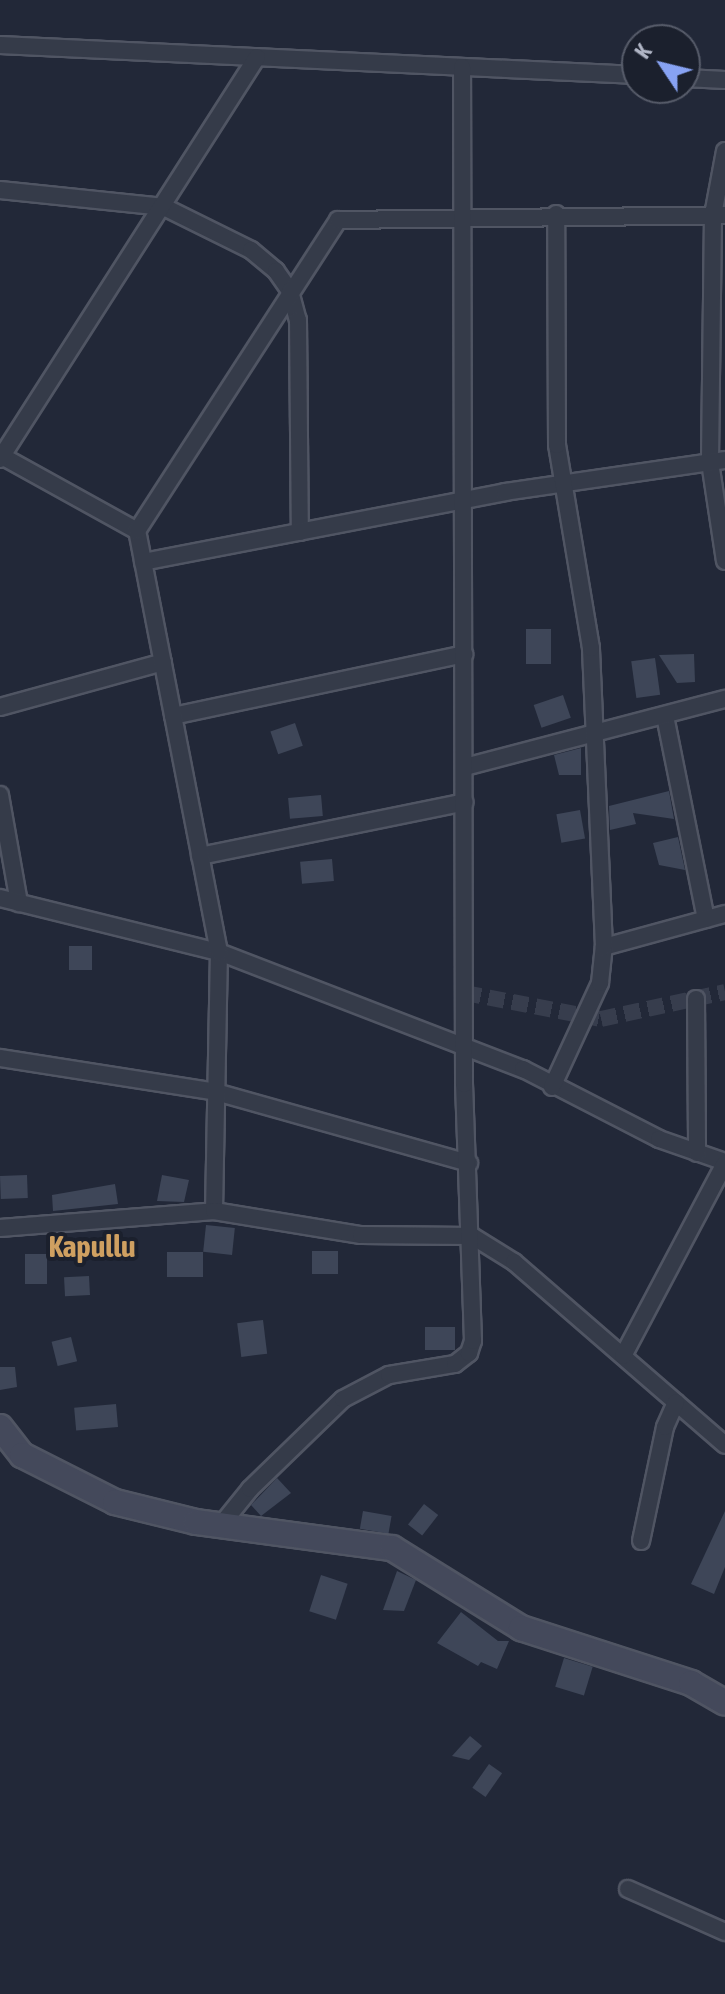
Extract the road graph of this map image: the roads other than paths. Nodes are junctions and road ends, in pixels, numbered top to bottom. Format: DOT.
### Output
graph roads {
  1 [pos="0,45"];
  2 [pos="257,57"];
  3 [pos="462,67"];
  4 [pos="621,74"];
  5 [pos="701,79"];
  6 [pos="725,80"];
  7 [pos="725,151"];
  8 [pos="0,190"];
  9 [pos="164,207"];
  10 [pos="556,214"];
  11 [pos="463,215"];
  12 [pos="719,215"];
  13 [pos="290,291"];
  14 [pos="1,457"];
  15 [pos="717,461"];
  16 [pos="564,483"];
  17 [pos="464,500"];
  18 [pos="137,531"];
  19 [pos="300,532"];
  20 [pos="725,561"];
  21 [pos="143,562"];
  22 [pos="464,654"];
  23 [pos="163,662"];
  24 [pos="725,699"];
  25 [pos="0,707"];
  26 [pos="173,716"];
  27 [pos="665,716"];
  28 [pos="594,737"];
  29 [pos="465,767"];
  30 [pos="0,795"];
  31 [pos="465,802"];
  32 [pos="200,856"];
  33 [pos="0,898"];
  34 [pos="19,903"];
  35 [pos="725,914"];
  36 [pos="706,919"];
  37 [pos="604,947"];
  38 [pos="219,952"];
  39 [pos="696,999"];
  40 [pos="464,1046"];
  41 [pos="0,1058"];
  42 [pos="552,1087"];
  43 [pos="216,1092"];
  44 [pos="697,1153"];
  45 [pos="725,1162"];
  46 [pos="469,1163"];
  47 [pos="214,1211"];
  48 [pos="0,1228"];
  49 [pos="472,1236"];
  50 [pos="623,1356"];
  51 [pos="676,1402"];
  52 [pos="0,1427"];
  53 [pos="723,1438"];
  54 [pos="221,1525"];
  55 [pos="641,1541"];
  56 [pos="725,1703"];
  57 [pos="628,1889"];
  58 [pos="725,1932"];
  1 -- 2 [label="street"];
  2 -- 3 [label="street"];
  2 -- 9 [label="street"];
  3 -- 4 [label="street"];
  3 -- 11 [label="street"];
  5 -- 6 [label="street"];
  7 -- 12 [label="street"];
  8 -- 9 [label="street"];
  9 -- 13 [label="street"];
  9 -- 14 [label="street"];
  10 -- 11 [label="street"];
  10 -- 12 [label="street"];
  10 -- 16 [label="street"];
  11 -- 13 [label="street"];
  11 -- 17 [label="street"];
  12 -- 15 [label="street"];
  13 -- 18 [label="street"];
  13 -- 19 [label="street"];
  14 -- 18 [label="street"];
  15 -- 16 [label="street"];
  15 -- 20 [label="street"];
  16 -- 17 [label="street"];
  16 -- 28 [label="street"];
  17 -- 19 [label="street"];
  17 -- 22 [label="street"];
  18 -- 21 [label="street"];
  19 -- 21 [label="street"];
  21 -- 23 [label="street"];
  22 -- 26 [label="street"];
  22 -- 29 [label="street"];
  23 -- 25 [label="street"];
  23 -- 26 [label="street"];
  24 -- 27 [label="street"];
  26 -- 32 [label="street"];
  27 -- 28 [label="street"];
  27 -- 36 [label="street"];
  28 -- 29 [label="street"];
  28 -- 37 [label="street"];
  29 -- 31 [label="street"];
  30 -- 34 [label="street"];
  31 -- 32 [label="street"];
  31 -- 40 [label="street"];
  32 -- 38 [label="street"];
  33 -- 34 [label="street"];
  34 -- 38 [label="street"];
  35 -- 36 [label="street"];
  36 -- 37 [label="street"];
  37 -- 42 [label="street"];
  38 -- 40 [label="street"];
  38 -- 43 [label="street"];
  39 -- 44 [label="street"];
  40 -- 42 [label="street"];
  40 -- 46 [label="street"];
  41 -- 43 [label="street"];
  42 -- 44 [label="street"];
  43 -- 46 [label="street"];
  43 -- 47 [label="street"];
  44 -- 45 [label="street"];
  45 -- 50 [label="street"];
  46 -- 49 [label="street"];
  47 -- 48 [label="street"];
  47 -- 49 [label="street"];
  49 -- 50 [label="street"];
  49 -- 54 [label="street"];
  50 -- 51 [label="street"];
  51 -- 53 [label="street"];
  51 -- 55 [label="street"];
  52 -- 54 [label="street"];
  54 -- 56 [label="street"];
  57 -- 58 [label="street"];
}
